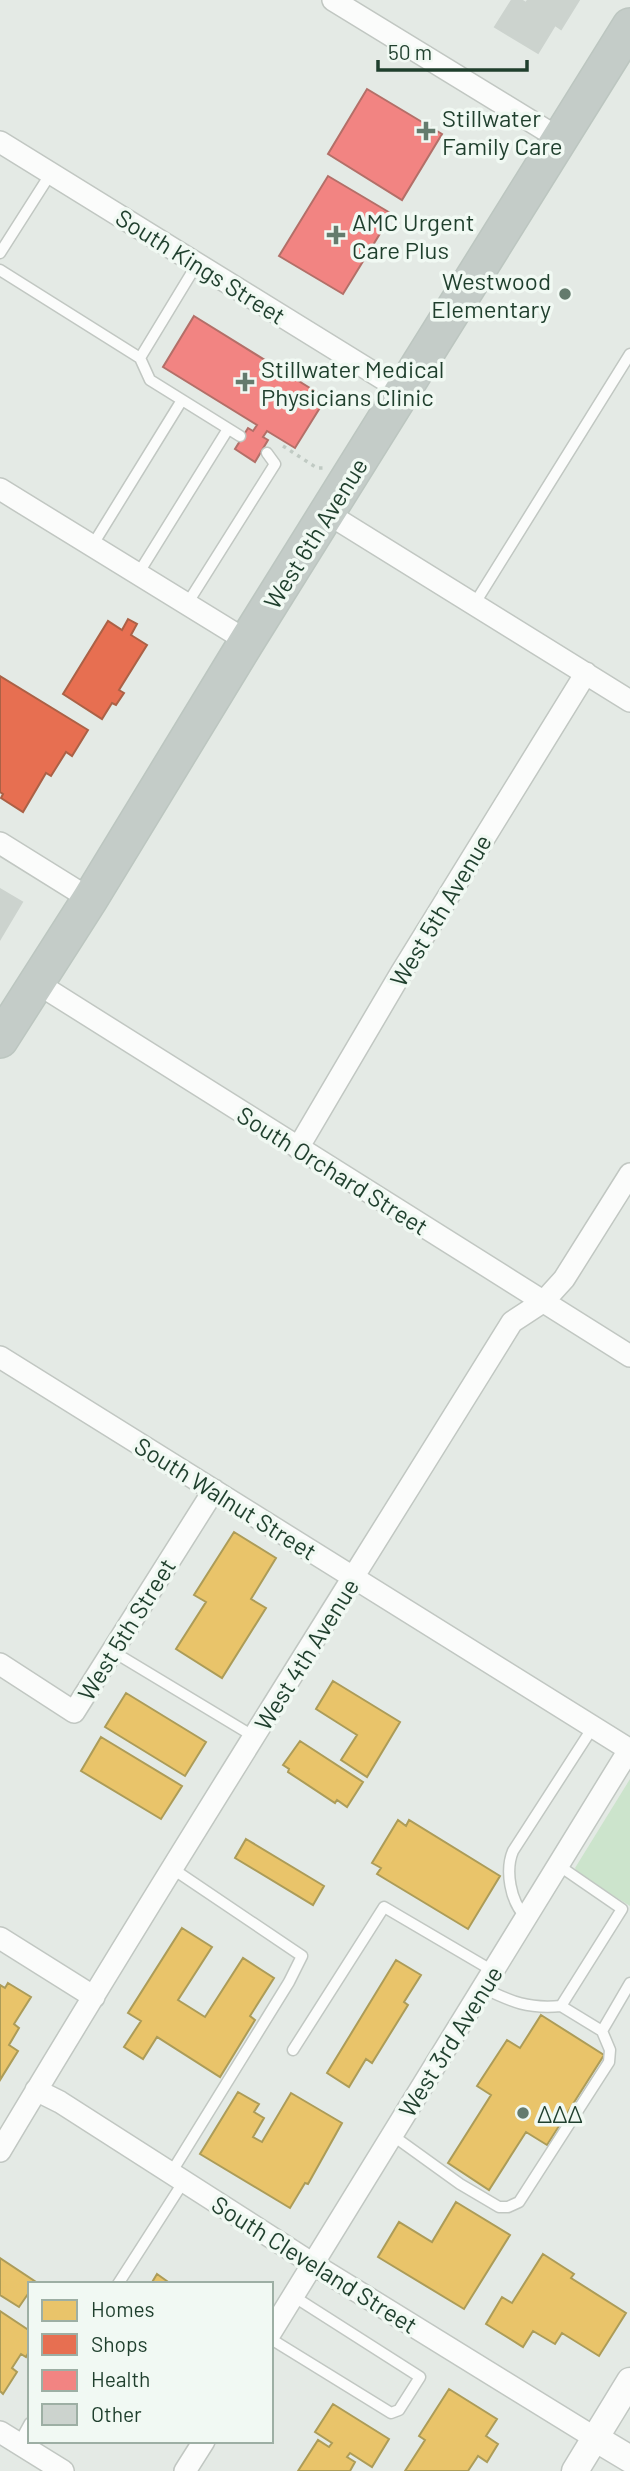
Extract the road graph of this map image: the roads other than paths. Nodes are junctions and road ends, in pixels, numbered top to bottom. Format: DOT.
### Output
graph roads {
  1 [pos="333,0"];
  2 [pos="630,26"];
  3 [pos="561,138"];
  4 [pos="0,142"];
  5 [pos="51,173"];
  6 [pos="0,253"];
  7 [pos="197,264"];
  8 [pos="0,270"];
  9 [pos="630,354"];
  10 [pos="141,358"];
  11 [pos="403,390"];
  12 [pos="183,400"];
  13 [pos="229,429"];
  14 [pos="240,436"];
  15 [pos="268,453"];
  16 [pos="0,489"];
  17 [pos="327,513"];
  18 [pos="92,546"];
  19 [pos="138,574"];
  20 [pos="475,603"];
  21 [pos="187,604"];
  22 [pos="247,642"];
  23 [pos="586,673"];
  24 [pos="630,701"];
  25 [pos="0,843"];
  26 [pos="90,899"];
  27 [pos="37,984"];
  28 [pos="0,1040"];
  29 [pos="298,1148"];
  30 [pos="630,1174"];
  31 [pos="544,1301"];
  32 [pos="630,1356"];
  33 [pos="0,1357"];
  34 [pos="214,1490"];
  35 [pos="354,1578"];
  36 [pos="112,1651"];
  37 [pos="0,1664"];
  38 [pos="593,1727"];
  39 [pos="253,1737"];
  40 [pos="630,1750"];
  41 [pos="558,1865"];
  42 [pos="173,1869"];
  43 [pos="626,1912"];
  44 [pos="526,1917"];
  45 [pos="0,1938"];
  46 [pos="488,1979"];
  47 [pos="630,1983"];
  48 [pos="94,1997"];
  49 [pos="561,2006"];
  50 [pos="602,2031"];
  51 [pos="293,2050"];
  52 [pos="36,2090"];
  53 [pos="392,2135"];
  54 [pos="0,2151"];
  55 [pos="178,2177"];
  56 [pos="313,2264"];
  57 [pos="119,2282"];
  58 [pos="293,2296"];
  59 [pos="273,2329"];
  60 [pos="273,2340"];
  61 [pos="630,2381"];
  62 [pos="28,2427"];
  63 [pos="0,2431"];
  64 [pos="595,2438"];
  65 [pos="19,2443"];
  66 [pos="203,2443"];
  67 [pos="630,2459"];
  68 [pos="63,2471"];
  69 [pos="185,2471"];
  70 [pos="575,2471"];
  1 -- 3 [label="street"];
  2 -- 3 [label="highway, West 6th Avenue"];
  3 -- 11 [label="highway, West 6th Avenue"];
  4 -- 5 [label="street, South Kings Street"];
  5 -- 6 [label="lane"];
  5 -- 7 [label="street, South Kings Street"];
  7 -- 10 [label="lane"];
  7 -- 11 [label="street, South Kings Street"];
  8 -- 10 [label="lane"];
  9 -- 20 [label="lane"];
  10 -- 12 [label="lane"];
  11 -- 17 [label="highway, West 6th Avenue"];
  12 -- 13 [label="lane"];
  12 -- 18 [label="lane"];
  13 -- 14 [label="lane"];
  13 -- 19 [label="lane"];
  15 -- 21 [label="lane"];
  16 -- 18 [label="street"];
  17 -- 20 [label="street"];
  17 -- 22 [label="highway, West 6th Avenue"];
  18 -- 19 [label="street"];
  19 -- 21 [label="street"];
  20 -- 23 [label="street"];
  21 -- 22 [label="street"];
  22 -- 26 [label="highway, West 6th Avenue"];
  23 -- 24 [label="street"];
  23 -- 29 [label="street, West 5th Avenue"];
  25 -- 26 [label="street"];
  26 -- 27 [label="highway, West 6th Avenue"];
  27 -- 28 [label="highway, West 6th Avenue"];
  27 -- 29 [label="street, South Orchard Street"];
  29 -- 31 [label="street, South Orchard Street"];
  30 -- 31 [label="street, West 4th Avenue"];
  31 -- 32 [label="street, South Orchard Street"];
  31 -- 35 [label="street, West 4th Avenue"];
  33 -- 34 [label="street, South Walnut Street"];
  34 -- 35 [label="street, South Walnut Street"];
  34 -- 36 [label="street, West 5th Street"];
  35 -- 38 [label="street, South Walnut Street"];
  35 -- 39 [label="street, West 4th Avenue"];
  36 -- 37 [label="street, West 5th Street"];
  36 -- 39 [label="lane"];
  38 -- 40 [label="street, South Walnut Street"];
  38 -- 44 [label="lane"];
  39 -- 42 [label="street, West 4th Avenue"];
  40 -- 41 [label="street, West 3rd Avenue"];
  41 -- 43 [label="lane"];
  41 -- 44 [label="street, West 3rd Avenue"];
  42 -- 48 [label="street, West 4th Avenue"];
  42 -- 55 [label="lane"];
  43 -- 49 [label="lane"];
  44 -- 46 [label="street, West 3rd Avenue"];
  45 -- 48 [label="street"];
  46 -- 49 [label="lane"];
  46 -- 51 [label="lane"];
  46 -- 53 [label="street, West 3rd Avenue"];
  47 -- 50 [label="lane"];
  48 -- 52 [label="street, West 4th Avenue"];
  49 -- 50 [label="lane"];
  50 -- 53 [label="lane"];
  52 -- 54 [label="street, West 4th Avenue"];
  52 -- 55 [label="street, South Cleveland Street"];
  53 -- 56 [label="street, West 3rd Avenue"];
  55 -- 56 [label="street, South Cleveland Street"];
  55 -- 57 [label="lane"];
  56 -- 58 [label="street, West 3rd Avenue"];
  56 -- 64 [label="street, South Cleveland Street"];
  58 -- 59 [label="street, West 3rd Avenue"];
  58 -- 60 [label="lane"];
  61 -- 64 [label="street"];
  62 -- 65 [label="lane"];
  63 -- 65 [label="street"];
  64 -- 67 [label="street"];
  64 -- 70 [label="street"];
  65 -- 68 [label="street"];
  66 -- 69 [label="street"];
}
